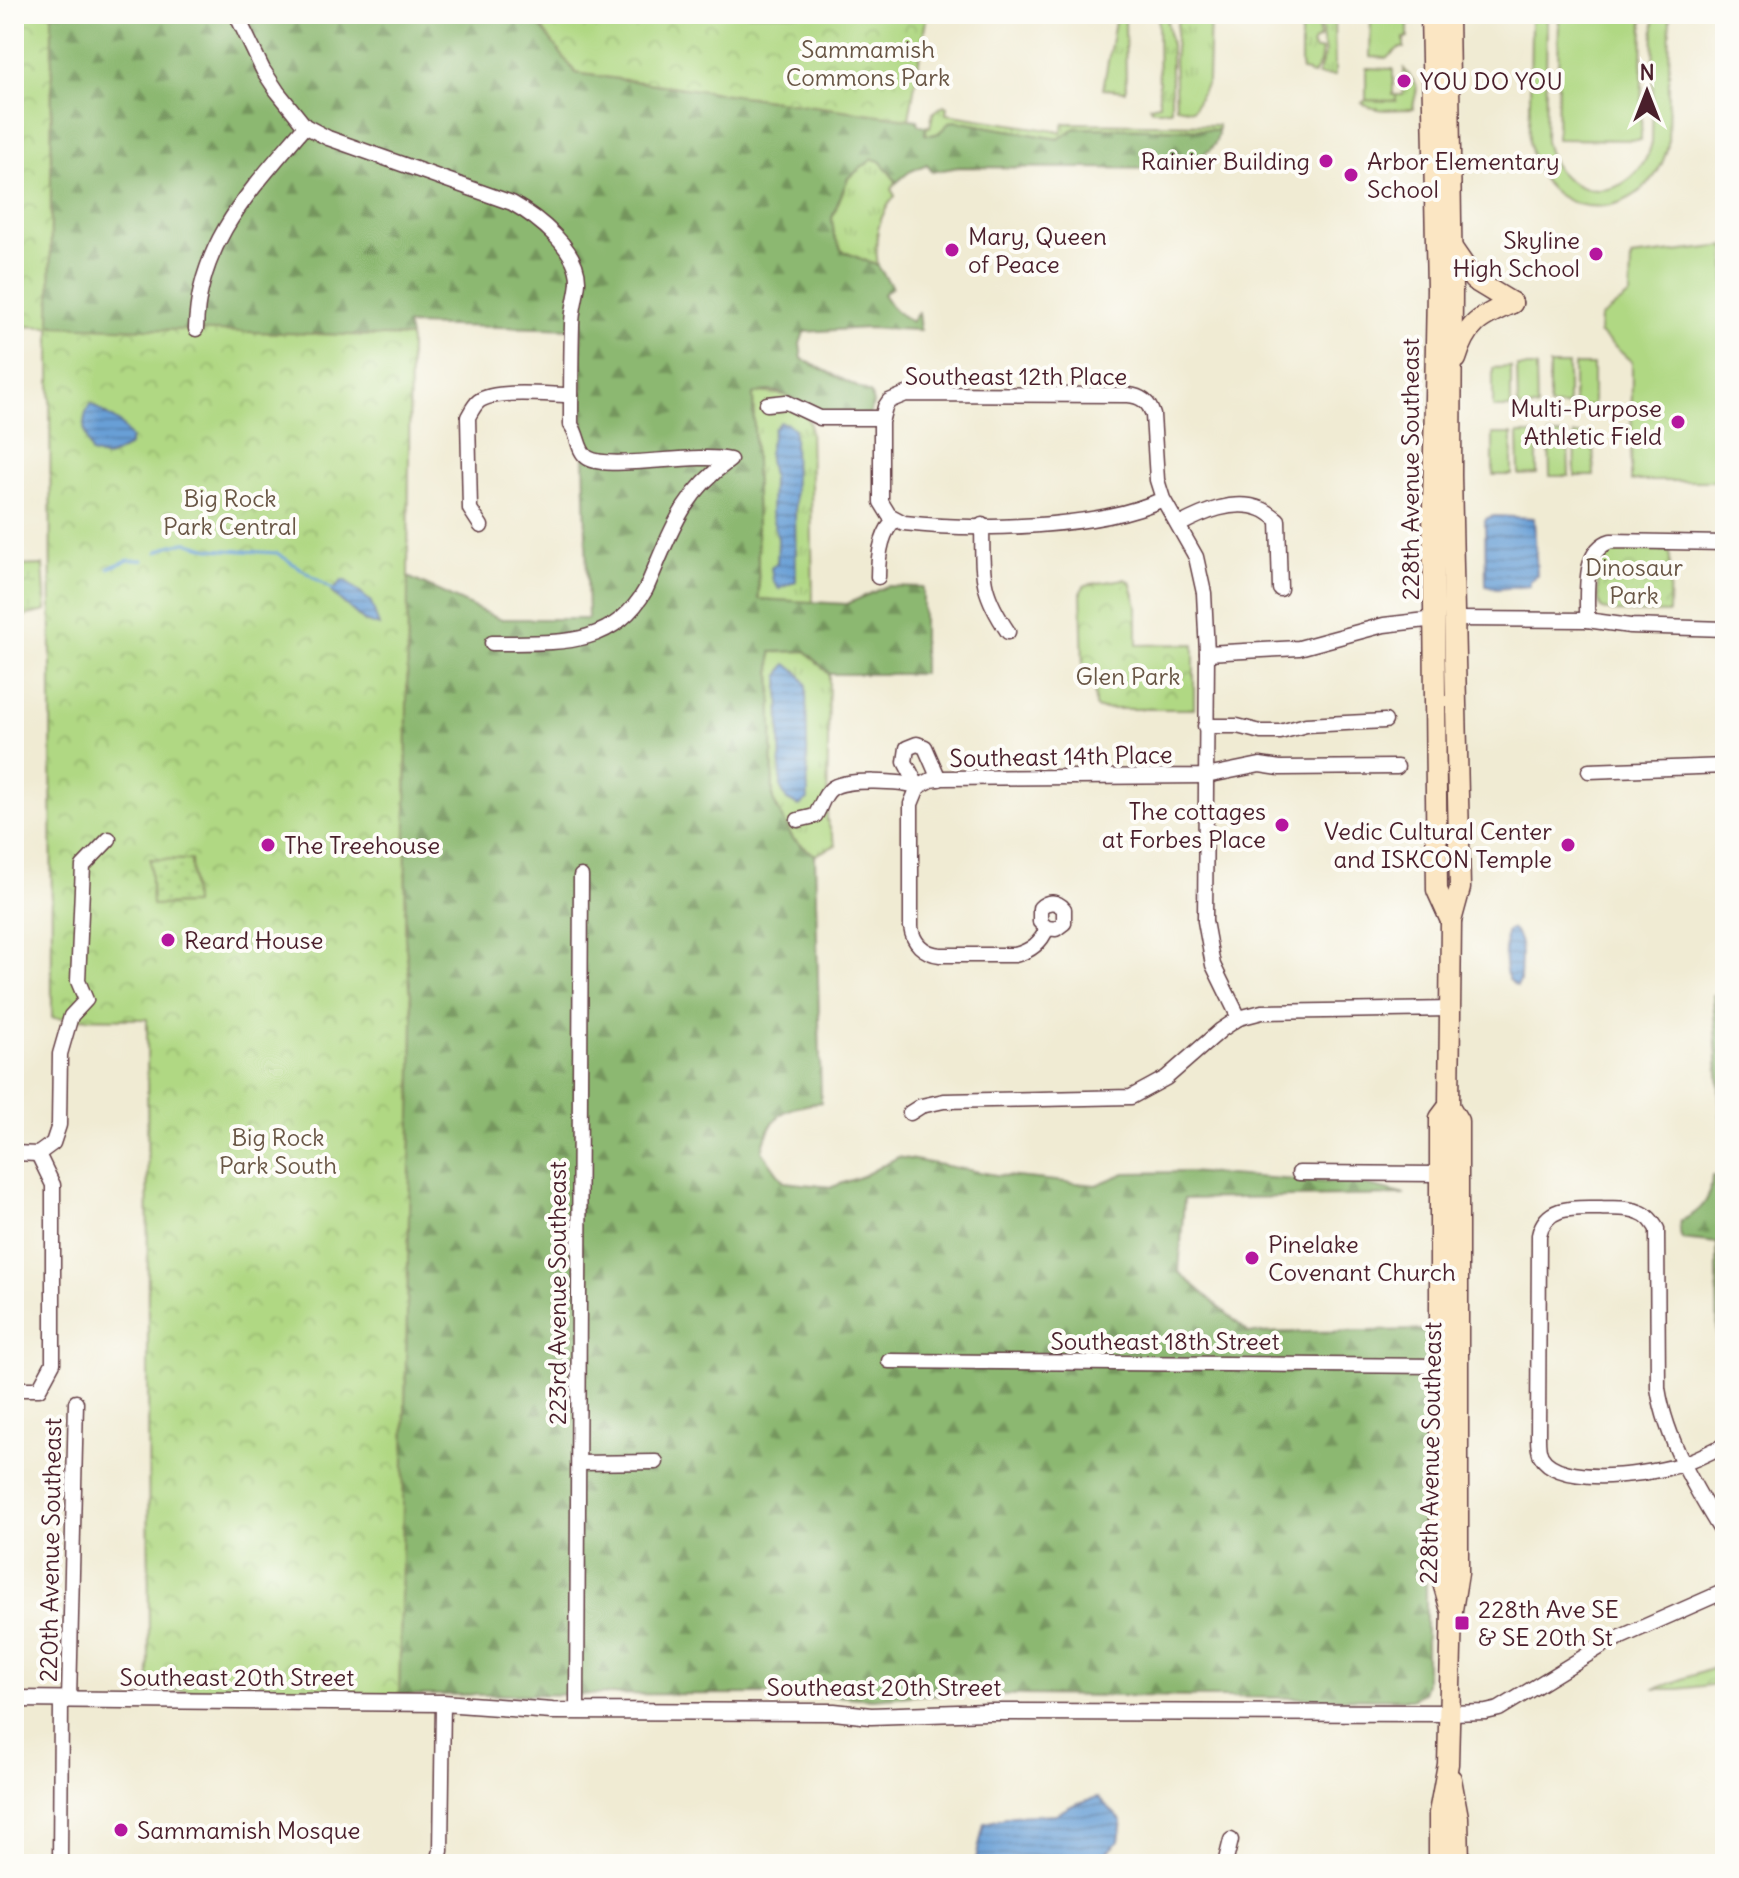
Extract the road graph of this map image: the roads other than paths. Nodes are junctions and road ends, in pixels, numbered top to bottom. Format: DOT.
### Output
graph roads {
  1 [pos="236,14"];
  2 [pos="1431,14"];
  3 [pos="1448,14"];
  4 [pos="305,126"];
  5 [pos="1452,248"];
  6 [pos="196,329"];
  7 [pos="1452,371"];
  8 [pos="571,395"];
  9 [pos="767,404"];
  10 [pos="882,418"];
  11 [pos="1163,499"];
  12 [pos="892,518"];
  13 [pos="982,525"];
  14 [pos="1179,525"];
  15 [pos="481,526"];
  16 [pos="1725,543"];
  17 [pos="878,577"];
  18 [pos="1280,589"];
  19 [pos="1444,619"];
  20 [pos="1587,620"];
  21 [pos="1725,629"];
  22 [pos="1008,632"];
  23 [pos="492,643"];
  24 [pos="1207,653"];
  25 [pos="1385,721"];
  26 [pos="1205,726"];
  27 [pos="1725,766"];
  28 [pos="1397,767"];
  29 [pos="1589,771"];
  30 [pos="1206,776"];
  31 [pos="939,779"];
  32 [pos="918,787"];
  33 [pos="798,820"];
  34 [pos="109,839"];
  35 [pos="581,876"];
  36 [pos="1451,921"];
  37 [pos="1047,928"];
  38 [pos="1451,1009"];
  39 [pos="1239,1018"];
  40 [pos="1449,1106"];
  41 [pos="910,1113"];
  42 [pos="14,1153"];
  43 [pos="38,1154"];
  44 [pos="1299,1173"];
  45 [pos="1440,1174"];
  46 [pos="889,1361"];
  47 [pos="1440,1366"];
  48 [pos="14,1389"];
  49 [pos="76,1402"];
  50 [pos="1725,1445"];
  51 [pos="656,1462"];
  52 [pos="579,1463"];
  53 [pos="1684,1464"];
  54 [pos="1725,1537"];
  55 [pos="1725,1591"];
  56 [pos="1452,1610"];
  57 [pos="14,1699"];
  58 [pos="65,1700"];
  59 [pos="443,1703"];
  60 [pos="577,1711"];
  61 [pos="1450,1713"];
  62 [pos="1448,1764"];
  63 [pos="1231,1840"];
  64 [pos="60,1864"];
  65 [pos="437,1864"];
  66 [pos="1225,1864"];
  67 [pos="1439,1864"];
  68 [pos="1459,1864"];
  1 -- 4 [label="street"];
  2 -- 19 [label="main road, 228th Avenue Southeast"];
  3 -- 5 [label="main road, 228th Avenue Southeast"];
  4 -- 6 [label="street"];
  4 -- 8 [label="street"];
  5 -- 7 [label="main road, 228th Avenue Southeast"];
  5 -- 7 [label="main road"];
  7 -- 19 [label="main road, 228th Avenue Southeast"];
  8 -- 15 [label="street"];
  8 -- 23 [label="street"];
  9 -- 10 [label="street"];
  10 -- 11 [label="street, Southeast 12th Place"];
  10 -- 12 [label="street"];
  11 -- 13 [label="street"];
  11 -- 14 [label="street"];
  12 -- 13 [label="street"];
  12 -- 17 [label="street"];
  13 -- 22 [label="street"];
  14 -- 18 [label="street"];
  14 -- 24 [label="street"];
  16 -- 20 [label="street"];
  19 -- 20 [label="street"];
  19 -- 24 [label="street"];
  19 -- 36 [label="main road, 228th Avenue Southeast"];
  19 -- 36 [label="main road, 228th Avenue Southeast"];
  20 -- 21 [label="street"];
  24 -- 26 [label="street"];
  25 -- 26 [label="street"];
  26 -- 30 [label="street"];
  27 -- 29 [label="street"];
  28 -- 30 [label="street, Southeast 14th Place"];
  30 -- 31 [label="street, Southeast 14th Place"];
  30 -- 39 [label="street"];
  31 -- 32 [label="street, Southeast 14th Place"];
  31 -- 32 [label="street"];
  32 -- 33 [label="street"];
  32 -- 37 [label="street"];
  34 -- 43 [label="street"];
  35 -- 52 [label="street, 223rd Avenue Southeast"];
  36 -- 38 [label="main road, 228th Avenue Southeast"];
  38 -- 39 [label="street"];
  38 -- 40 [label="main road, 228th Avenue Southeast"];
  39 -- 41 [label="street"];
  40 -- 45 [label="main road, 228th Avenue Southeast"];
  40 -- 56 [label="main road, 228th Avenue Southeast"];
  42 -- 43 [label="street"];
  43 -- 48 [label="street, 220th Avenue Southeast"];
  44 -- 45 [label="street"];
  45 -- 47 [label="main road, 228th Avenue Southeast"];
  46 -- 47 [label="street, Southeast 18th Street"];
  47 -- 56 [label="main road, 228th Avenue Southeast"];
  49 -- 58 [label="street, 220th Avenue Southeast"];
  50 -- 53 [label="street"];
  51 -- 52 [label="street"];
  52 -- 60 [label="street, 223rd Avenue Southeast"];
  53 -- 53 [label="street"];
  53 -- 54 [label="street"];
  55 -- 61 [label="street, Southeast 20th Street"];
  56 -- 61 [label="main road, 228th Avenue Southeast"];
  57 -- 58 [label="street, Southeast 20th Street"];
  58 -- 59 [label="street, Southeast 20th Street"];
  58 -- 64 [label="street, 220th Avenue Southeast"];
  59 -- 60 [label="street, Southeast 20th Street"];
  59 -- 65 [label="street"];
  60 -- 61 [label="street, Southeast 20th Street"];
  61 -- 62 [label="main road, 228th Avenue Southeast"];
  62 -- 67 [label="main road, 228th Avenue Southeast"];
  62 -- 68 [label="main road, 228th Avenue Southeast"];
  63 -- 66 [label="street"];
}
